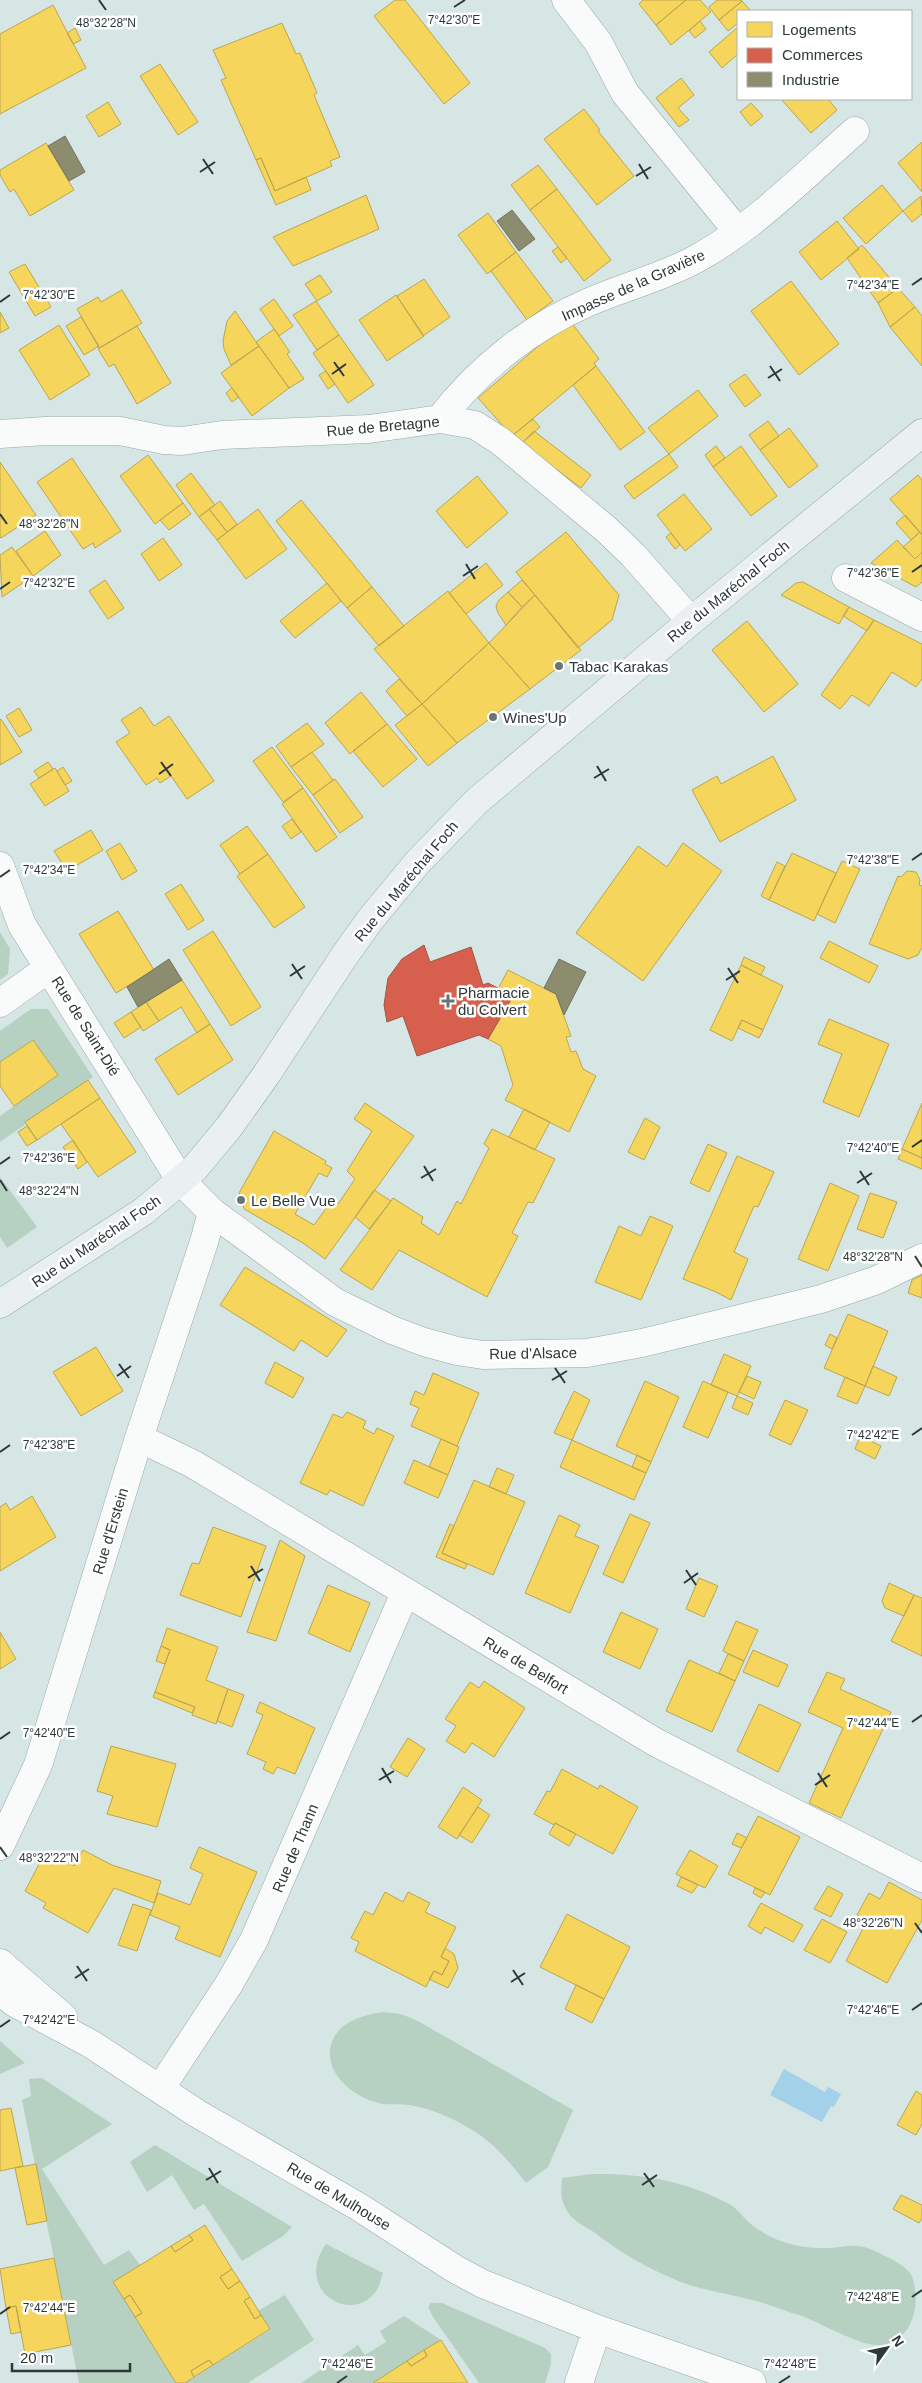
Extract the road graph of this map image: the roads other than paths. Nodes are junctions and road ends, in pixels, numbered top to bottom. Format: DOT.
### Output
graph roads {
  1 [pos="566,0"];
  2 [pos="855,131"];
  3 [pos="738,232"];
  4 [pos="440,419"];
  5 [pos="922,433"];
  6 [pos="0,434"];
  7 [pos="846,578"];
  8 [pos="922,617"];
  9 [pos="691,622"];
  10 [pos="0,866"];
  11 [pos="49,968"];
  12 [pos="0,1003"];
  13 [pos="181,1181"];
  14 [pos="212,1212"];
  15 [pos="922,1258"];
  16 [pos="0,1304"];
  17 [pos="138,1438"];
  18 [pos="405,1593"];
  19 [pos="0,1846"];
  20 [pos="919,1869"];
  21 [pos="0,1963"];
  22 [pos="0,1992"];
  23 [pos="91,2044"];
  24 [pos="160,2089"];
  25 [pos="596,2329"];
  26 [pos="579,2383"];
  27 [pos="752,2383"];
  1 -- 3 [label="street"];
  2 -- 3 [label="street, Impasse de la Gravière"];
  3 -- 4 [label="street, Impasse de la Gravière"];
  4 -- 6 [label="street, Rue de Bretagne"];
  4 -- 9 [label="street, Rue de Bretagne"];
  5 -- 9 [label="street, Rue du Maréchal Foch"];
  7 -- 8 [label="street"];
  9 -- 13 [label="street, Rue du Maréchal Foch"];
  10 -- 11 [label="street, Rue de Saint-Dié"];
  11 -- 12 [label="street"];
  11 -- 13 [label="street, Rue de Saint-Dié"];
  13 -- 14 [label="street, Rue d'Alsace"];
  13 -- 16 [label="street, Rue du Maréchal Foch"];
  14 -- 15 [label="street, Rue d'Alsace"];
  14 -- 17 [label="street, Rue d'Erstein"];
  17 -- 18 [label="street, Rue de Belfort"];
  17 -- 19 [label="street, Rue d'Erstein"];
  18 -- 20 [label="street, Rue de Belfort"];
  18 -- 24 [label="street, Rue de Thann"];
  21 -- 23 [label="street, Rue de Mulhouse"];
  22 -- 23 [label="street, Rue de Mulhouse"];
  23 -- 24 [label="street, Rue de Mulhouse"];
  24 -- 25 [label="street, Rue de Mulhouse"];
  25 -- 26 [label="street"];
  25 -- 27 [label="street, Rue de Mulhouse"];
}
